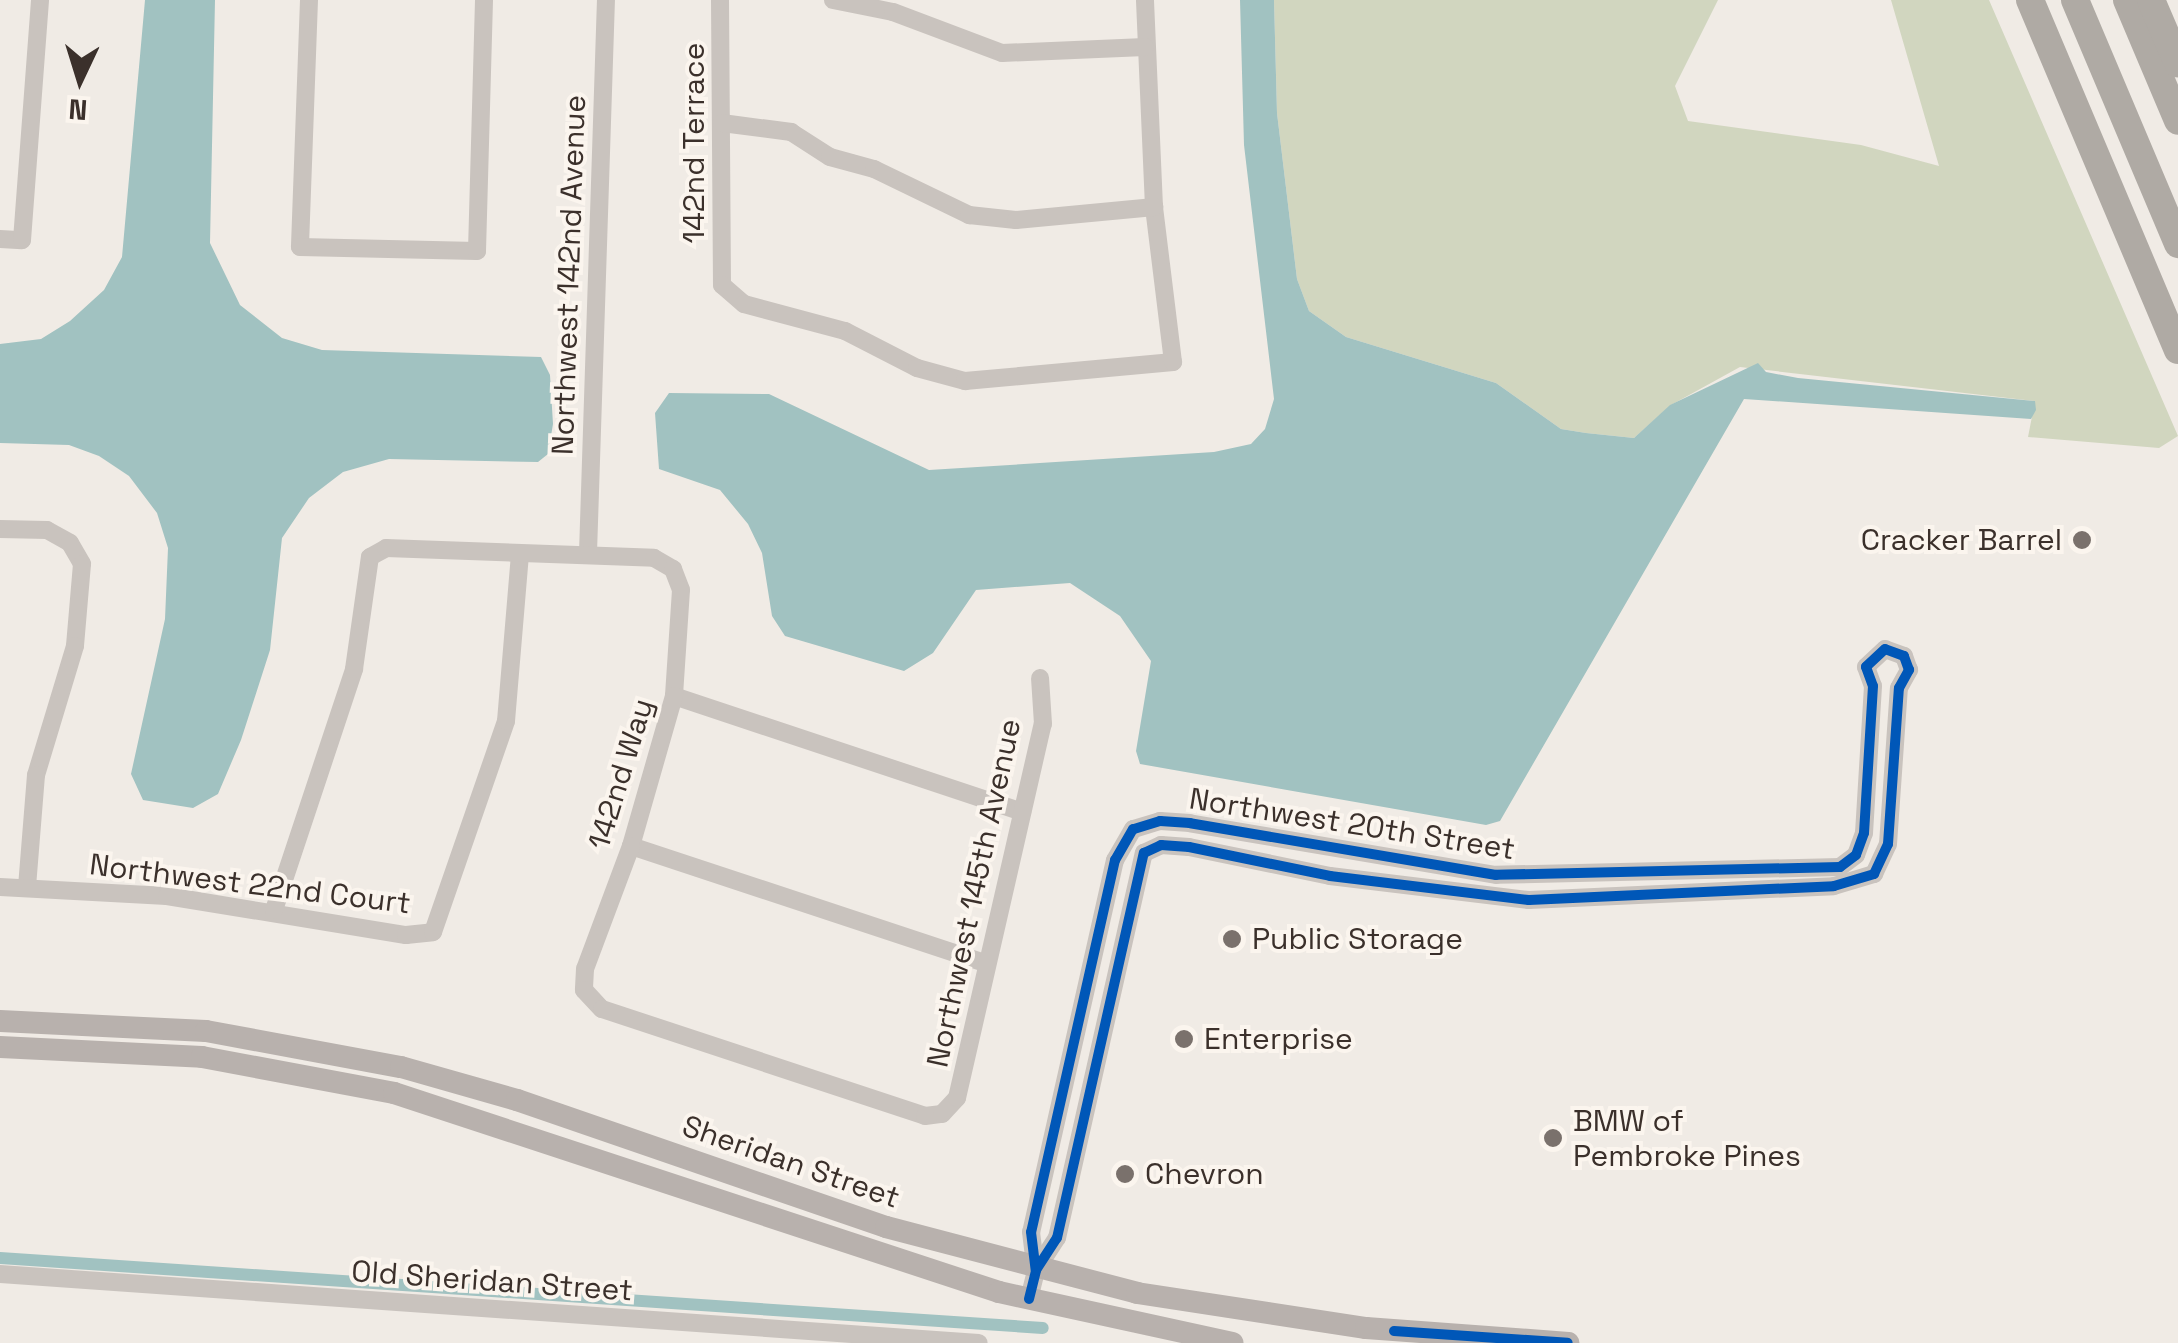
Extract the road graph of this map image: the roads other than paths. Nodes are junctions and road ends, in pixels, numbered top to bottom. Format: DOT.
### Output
graph roads {
  1 [pos="40,0"];
  2 [pos="309,0"];
  3 [pos="484,0"];
  4 [pos="606,0"];
  5 [pos="720,0"];
  6 [pos="834,0"];
  7 [pos="1146,0"];
  8 [pos="2030,0"];
  9 [pos="2075,0"];
  10 [pos="2127,0"];
  11 [pos="2151,0"];
  12 [pos="2171,0"];
  13 [pos="2178,14"];
  14 [pos="1145,47"];
  15 [pos="2178,63"];
  16 [pos="2178,120"];
  17 [pos="722,123"];
  18 [pos="1154,207"];
  19 [pos="0,238"];
  20 [pos="2178,244"];
  21 [pos="2178,350"];
  22 [pos="0,529"];
  23 [pos="588,552"];
  24 [pos="520,555"];
  25 [pos="1040,678"];
  26 [pos="674,696"];
  27 [pos="1022,812"];
  28 [pos="630,846"];
  29 [pos="1845,874"];
  30 [pos="28,886"];
  31 [pos="0,887"];
  32 [pos="274,910"];
  33 [pos="987,964"];
  34 [pos="0,1021"];
  35 [pos="0,1048"];
  36 [pos="942,1114"];
  37 [pos="1036,1270"];
  38 [pos="0,1274"];
  39 [pos="1030,1299"];
  40 [pos="1380,1337"];
  41 [pos="979,1343"];
  42 [pos="1232,1343"];
  43 [pos="1568,1343"];
  1 -- 19 [label="street"];
  2 -- 3 [label="street"];
  4 -- 23 [label="street, Northwest 142nd Avenue"];
  5 -- 17 [label="street, 142nd Terrace"];
  6 -- 14 [label="street"];
  7 -- 14 [label="street"];
  8 -- 21 [label="highway"];
  9 -- 20 [label="highway"];
  10 -- 16 [label="highway"];
  11 -- 15 [label="highway"];
  12 -- 13 [label="highway"];
  14 -- 18 [label="street"];
  17 -- 18 [label="street"];
  17 -- 18 [label="street, 142nd Terrace"];
  22 -- 30 [label="street"];
  23 -- 24 [label="street"];
  23 -- 26 [label="street, 142nd Way"];
  24 -- 32 [label="street"];
  24 -- 32 [label="street, Northwest 22nd Court"];
  25 -- 27 [label="street, Northwest 145th Avenue"];
  26 -- 27 [label="street"];
  26 -- 28 [label="street, 142nd Way"];
  27 -- 33 [label="street, Northwest 145th Avenue"];
  28 -- 33 [label="street"];
  28 -- 36 [label="street, 142nd Way"];
  29 -- 29 [label="street"];
  29 -- 37 [label="street, Northwest 20th Street"];
  29 -- 37 [label="street, Northwest 20th Street"];
  30 -- 31 [label="street, Northwest 22nd Court"];
  30 -- 32 [label="street, Northwest 22nd Court"];
  33 -- 36 [label="street, Northwest 145th Avenue"];
  34 -- 37 [label="main road, Sheridan Street"];
  35 -- 39 [label="main road, Sheridan Street"];
  37 -- 39 [label="street"];
  37 -- 40 [label="main road, Sheridan Street"];
  38 -- 41 [label="street, Old Sheridan Street"];
  39 -- 42 [label="main road, Sheridan Street"];
  40 -- 43 [label="main road, Sheridan Street"];
}
